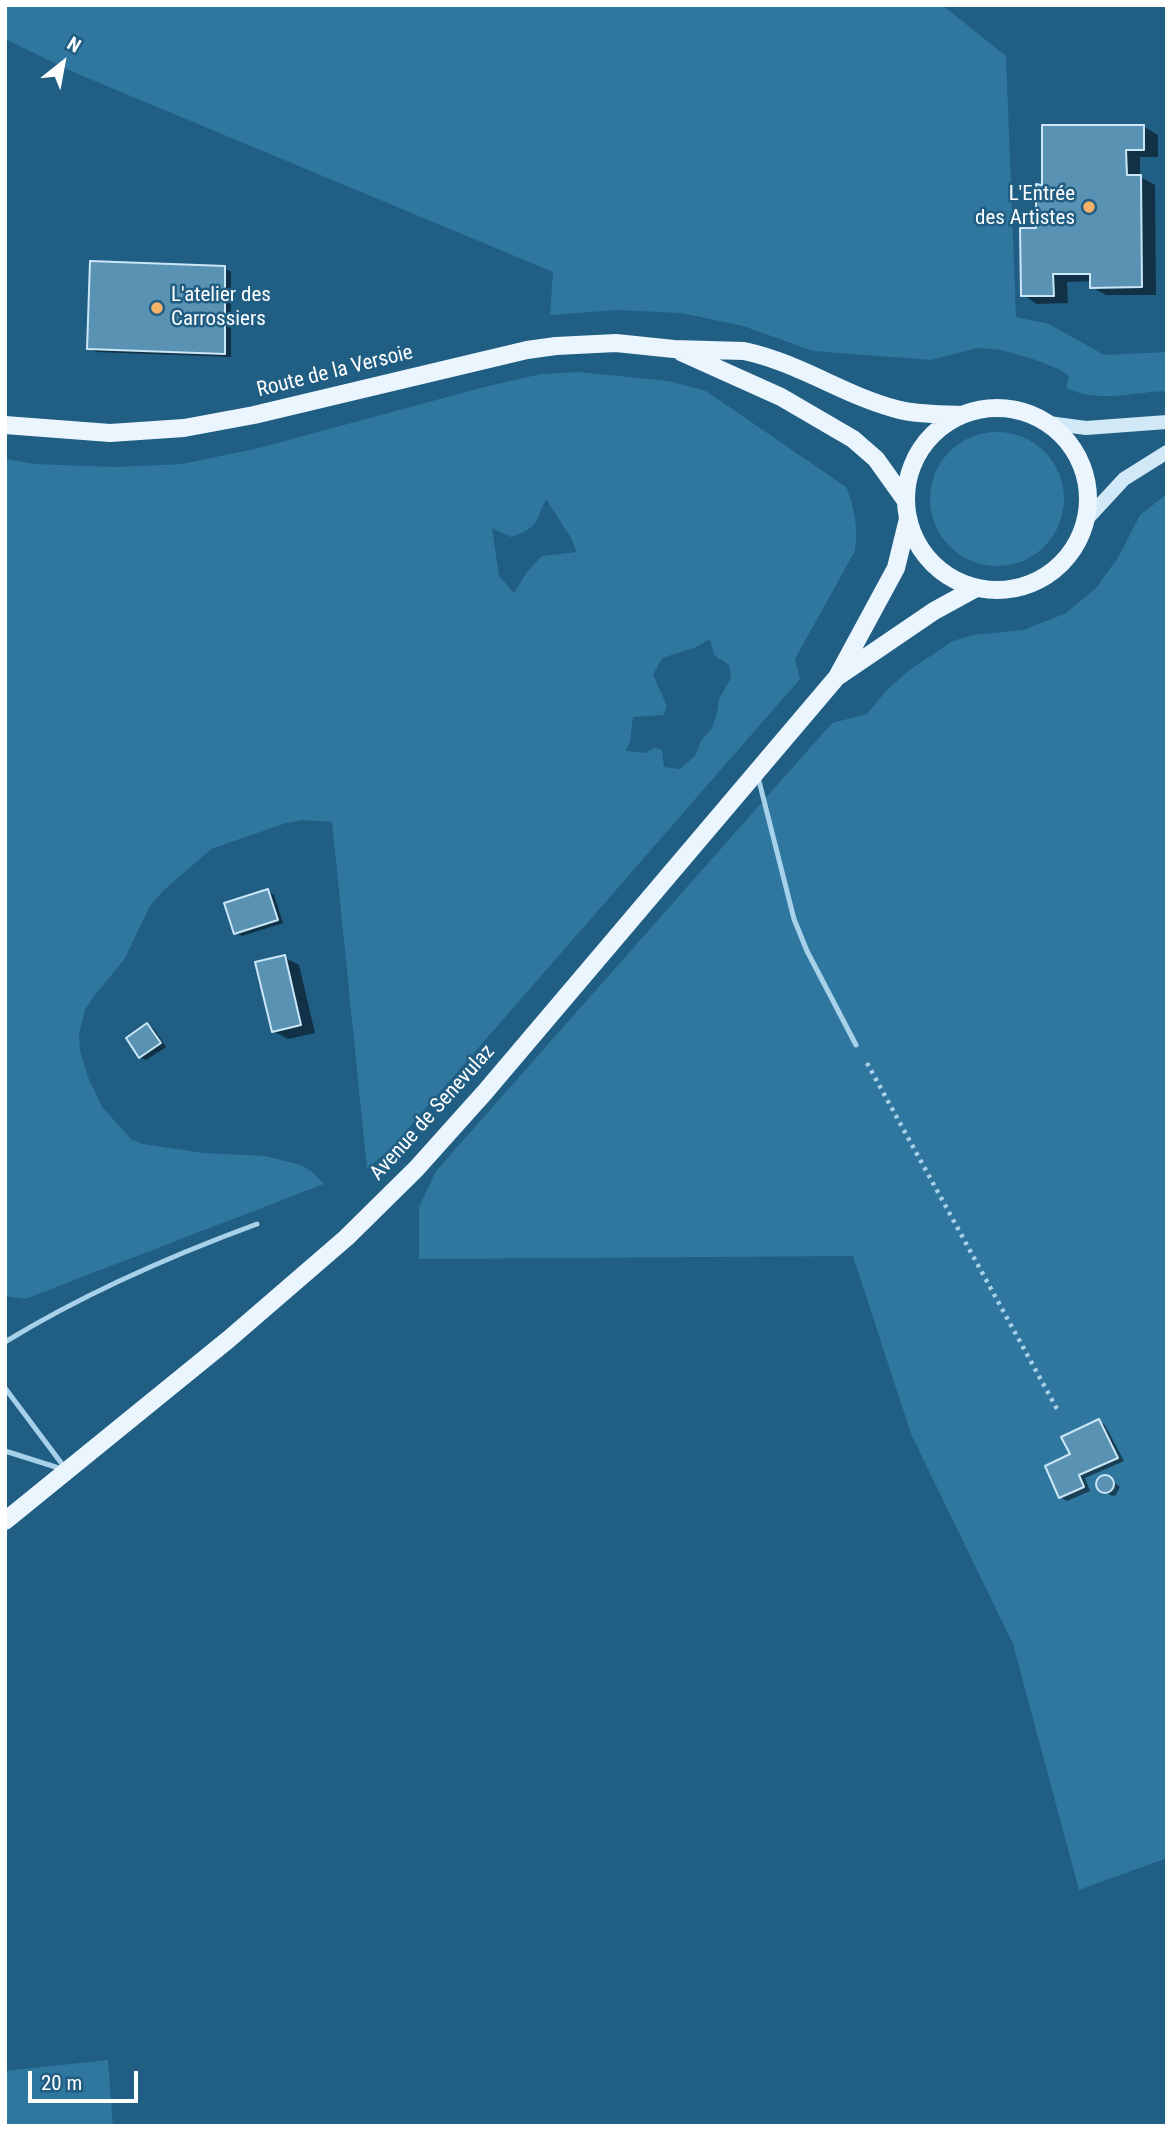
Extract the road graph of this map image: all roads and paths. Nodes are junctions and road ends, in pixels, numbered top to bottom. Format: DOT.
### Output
graph roads {
  1 [pos="674,349"];
  2 [pos="962,415"];
  3 [pos="1167,422"];
  4 [pos="1049,424"];
  5 [pos="5,425"];
  6 [pos="1167,452"];
  7 [pos="907,510"];
  8 [pos="1087,519"];
  9 [pos="976,588"];
  10 [pos="837,677"];
  11 [pos="756,771"];
  12 [pos="856,1045"];
  13 [pos="257,1224"];
  14 [pos="5,1342"];
  15 [pos="5,1388"];
  16 [pos="1057,1409"];
  17 [pos="5,1451"];
  18 [pos="67,1471"];
  19 [pos="5,1521"];
  1 -- 2 [label="main road, Route de la Versoie"];
  1 -- 5 [label="main road, Route de la Versoie"];
  1 -- 7 [label="main road, Route de la Versoie"];
  2 -- 4 [label="main road"];
  2 -- 7 [label="main road"];
  3 -- 4 [label="main road"];
  4 -- 8 [label="main road"];
  6 -- 8 [label="main road"];
  7 -- 9 [label="main road"];
  7 -- 10 [label="main road, Avenue de Senevulaz"];
  8 -- 9 [label="main road"];
  9 -- 10 [label="main road, Avenue de Senevulaz"];
  10 -- 11 [label="main road, Avenue de Senevulaz"];
  11 -- 12 [label="lane"];
  11 -- 18 [label="main road, Avenue de Senevulaz"];
  12 -- 16 [label="path"];
  13 -- 14 [label="lane"];
  15 -- 18 [label="lane"];
  17 -- 18 [label="lane"];
  18 -- 19 [label="main road, Avenue de Senevulaz"];
}
